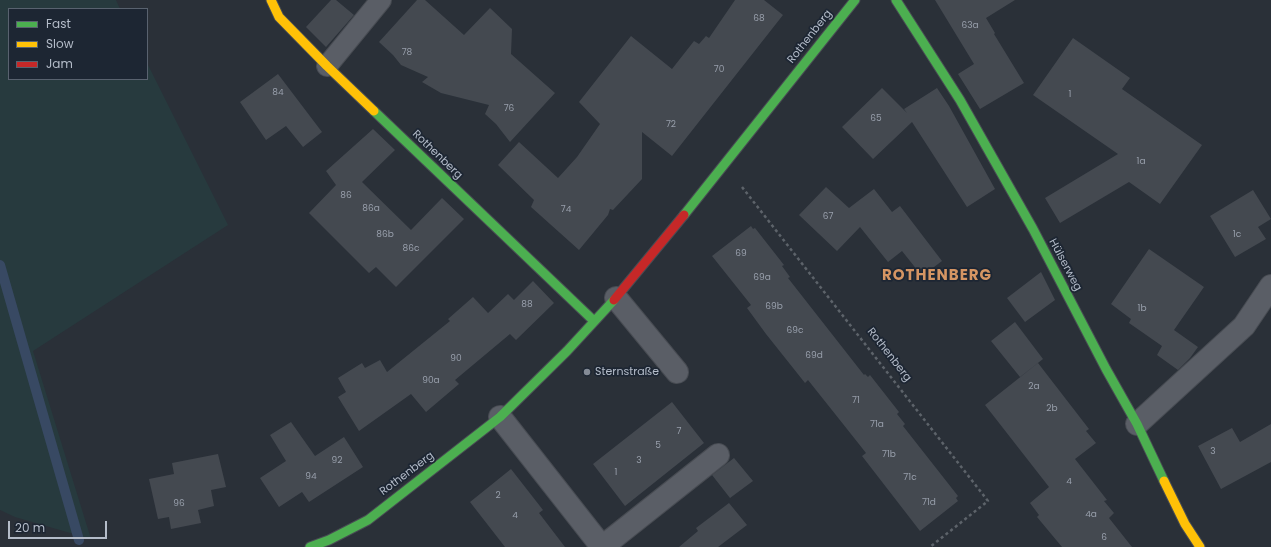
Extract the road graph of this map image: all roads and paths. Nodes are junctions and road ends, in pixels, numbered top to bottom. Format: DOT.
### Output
graph roads {
  1 [pos="271,0"];
  2 [pos="381,0"];
  3 [pos="855,0"];
  4 [pos="896,0"];
  5 [pos="327,66"];
  6 [pos="724,165"];
  7 [pos="1271,286"];
  8 [pos="616,298"];
  9 [pos="594,321"];
  10 [pos="676,372"];
  11 [pos="500,416"];
  12 [pos="1137,424"];
  13 [pos="718,455"];
  14 [pos="310,547"];
  15 [pos="602,547"];
  16 [pos="930,547"];
  17 [pos="1200,547"];
  1 -- 5 [label="street, Rothenberg"];
  2 -- 5 [label="lane"];
  3 -- 6 [label="street, Rothenberg"];
  4 -- 12 [label="street, Hülserweg"];
  5 -- 9 [label="street, Rothenberg"];
  6 -- 8 [label="street, Rothenberg"];
  6 -- 16 [label="path, Rothenberg"];
  7 -- 12 [label="street"];
  8 -- 9 [label="street, Rothenberg"];
  8 -- 10 [label="street"];
  9 -- 11 [label="street, Rothenberg"];
  11 -- 14 [label="street, Rothenberg"];
  11 -- 15 [label="street"];
  12 -- 17 [label="street, Hülserweg"];
  13 -- 15 [label="street"];
}
